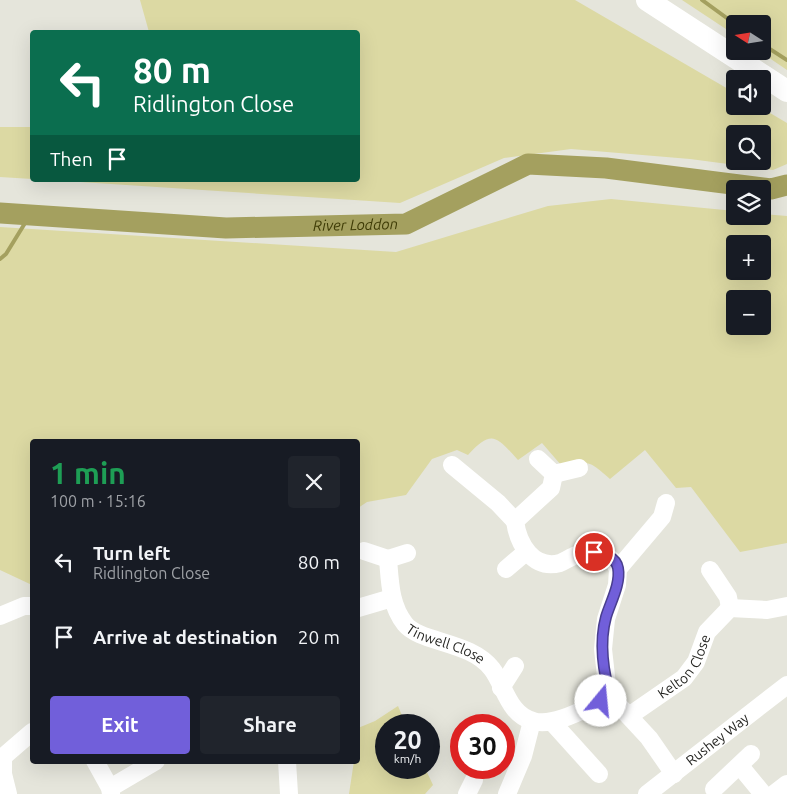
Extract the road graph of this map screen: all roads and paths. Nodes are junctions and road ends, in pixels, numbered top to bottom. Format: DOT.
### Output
graph roads {
  1 [pos="647,0"];
  2 [pos="787,91"];
  3 [pos="538,458"];
  4 [pos="452,464"];
  5 [pos="579,468"];
  6 [pos="554,474"];
  7 [pos="666,503"];
  8 [pos="515,521"];
  9 [pos="364,551"];
  10 [pos="526,552"];
  11 [pos="407,553"];
  12 [pos="388,559"];
  13 [pos="618,568"];
  14 [pos="506,569"];
  15 [pos="710,570"];
  16 [pos="392,598"];
  17 [pos="30,606"];
  18 [pos="787,606"];
  19 [pos="360,607"];
  20 [pos="730,608"];
  21 [pos="0,616"];
  22 [pos="515,666"];
  23 [pos="787,685"];
  24 [pos="501,688"];
  25 [pos="611,697"];
  26 [pos="629,716"];
  27 [pos="532,721"];
  28 [pos="552,722"];
  29 [pos="30,734"];
  30 [pos="1,756"];
  31 [pos="96,764"];
  32 [pos="151,764"];
  33 [pos="288,764"];
  34 [pos="599,774"];
  35 [pos="674,774"];
  36 [pos="787,784"];
  37 [pos="714,789"];
  38 [pos="110,791"];
  39 [pos="8,794"];
  40 [pos="288,794"];
  41 [pos="507,794"];
  42 [pos="647,794"];
  43 [pos="763,794"];
  44 [pos="774,794"];
  1 -- 2 [label="main road"];
  3 -- 6 [label="street"];
  4 -- 8 [label="street"];
  5 -- 6 [label="street"];
  6 -- 8 [label="street"];
  7 -- 13 [label="street"];
  8 -- 10 [label="street"];
  9 -- 12 [label="street"];
  10 -- 13 [label="street"];
  10 -- 14 [label="street"];
  11 -- 12 [label="street"];
  12 -- 16 [label="street, Tinwell Close"];
  13 -- 25 [label="street"];
  15 -- 20 [label="street"];
  16 -- 19 [label="street"];
  16 -- 24 [label="street, Tinwell Close"];
  17 -- 21 [label="street"];
  18 -- 20 [label="street"];
  20 -- 26 [label="street, Kelton Close"];
  22 -- 24 [label="street"];
  23 -- 35 [label="street, Rushey Way"];
  24 -- 27 [label="street, Tinwell Close"];
  25 -- 26 [label="street"];
  25 -- 28 [label="street"];
  26 -- 35 [label="street"];
  27 -- 28 [label="street"];
  27 -- 41 [label="street"];
  28 -- 34 [label="street"];
  29 -- 30 [label="street"];
  30 -- 39 [label="street"];
  31 -- 38 [label="street"];
  32 -- 38 [label="street"];
  33 -- 40 [label="street"];
  35 -- 42 [label="street, Rushey Way"];
  36 -- 44 [label="street"];
  37 -- 43 [label="street"];
}
